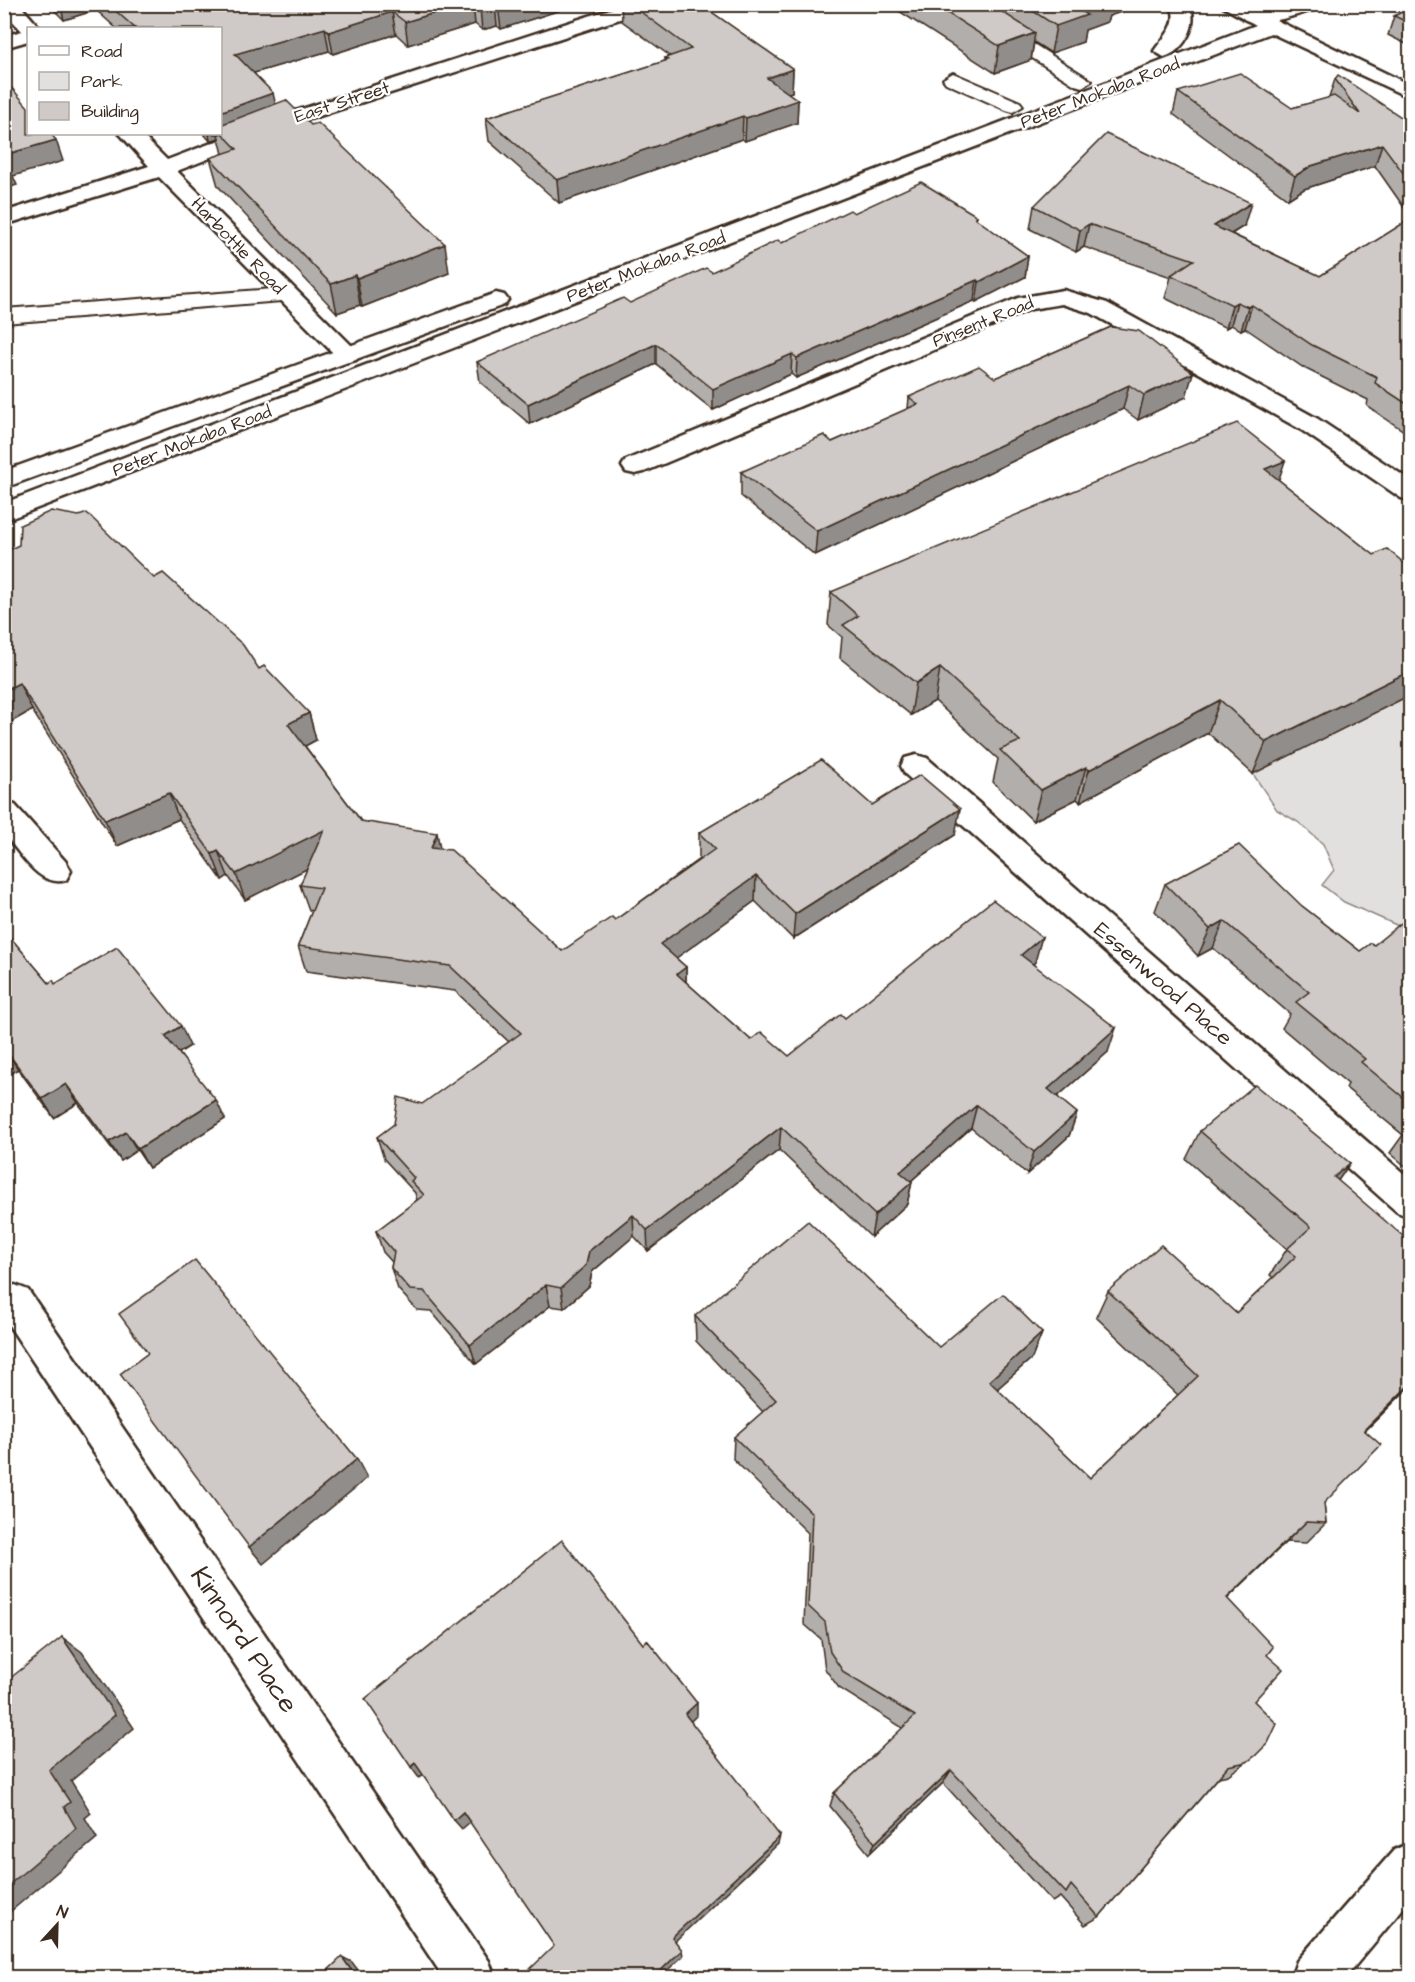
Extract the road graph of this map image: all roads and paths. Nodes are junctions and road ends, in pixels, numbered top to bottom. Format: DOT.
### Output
graph roads {
  1 [pos="8,4"];
  2 [pos="647,4"];
  3 [pos="956,4"];
  4 [pos="1179,4"];
  5 [pos="1227,4"];
  6 [pos="1312,4"];
  7 [pos="1251,16"];
  8 [pos="1277,20"];
  9 [pos="29,27"];
  10 [pos="27,35"];
  11 [pos="4,42"];
  12 [pos="1164,51"];
  13 [pos="953,79"];
  14 [pos="1082,81"];
  15 [pos="1410,92"];
  16 [pos="1013,106"];
  17 [pos="131,135"];
  18 [pos="162,169"];
  19 [pos="4,219"];
  20 [pos="649,242"];
  21 [pos="515,292"];
  22 [pos="286,295"];
  23 [pos="4,316"];
  24 [pos="348,355"];
  25 [pos="76,454"];
  26 [pos="635,466"];
  27 [pos="101,476"];
  28 [pos="4,480"];
  29 [pos="1410,492"];
  30 [pos="4,513"];
  31 [pos="916,766"];
  32 [pos="4,813"];
  33 [pos="55,871"];
  34 [pos="1410,1201"];
  35 [pos="15,1302"];
  36 [pos="1410,1866"];
  37 [pos="472,1977"];
  38 [pos="1314,1977"];
  1 -- 9 [label="street"];
  2 -- 18 [label="street, East Street"];
  3 -- 14 [label="lane"];
  4 -- 12 [label="street"];
  5 -- 7 [label="street"];
  6 -- 8 [label="street, Peter Mokaba Road"];
  7 -- 8 [label="street"];
  7 -- 12 [label="street, Peter Mokaba Road"];
  8 -- 15 [label="street"];
  8 -- 27 [label="street, Peter Mokaba Road"];
  10 -- 11 [label="street"];
  12 -- 14 [label="street, Peter Mokaba Road"];
  13 -- 16 [label="lane"];
  14 -- 16 [label="street, Peter Mokaba Road"];
  16 -- 20 [label="street, Peter Mokaba Road"];
  17 -- 18 [label="street, Harbottle Road"];
  18 -- 19 [label="street, East Street"];
  18 -- 22 [label="street, Harbottle Road"];
  21 -- 24 [label="street, Peter Mokaba Road"];
  22 -- 23 [label="lane"];
  22 -- 24 [label="street, Harbottle Road"];
  24 -- 25 [label="street, Peter Mokaba Road"];
  25 -- 27 [label="street"];
  25 -- 28 [label="street, Peter Mokaba Road"];
  26 -- 29 [label="street, Pinsent Road"];
  27 -- 30 [label="street, Peter Mokaba Road"];
  31 -- 34 [label="street, Essenwood Place"];
  32 -- 33 [label="street"];
  35 -- 37 [label="street, Kinnord Place"];
  36 -- 38 [label="street"];
}
